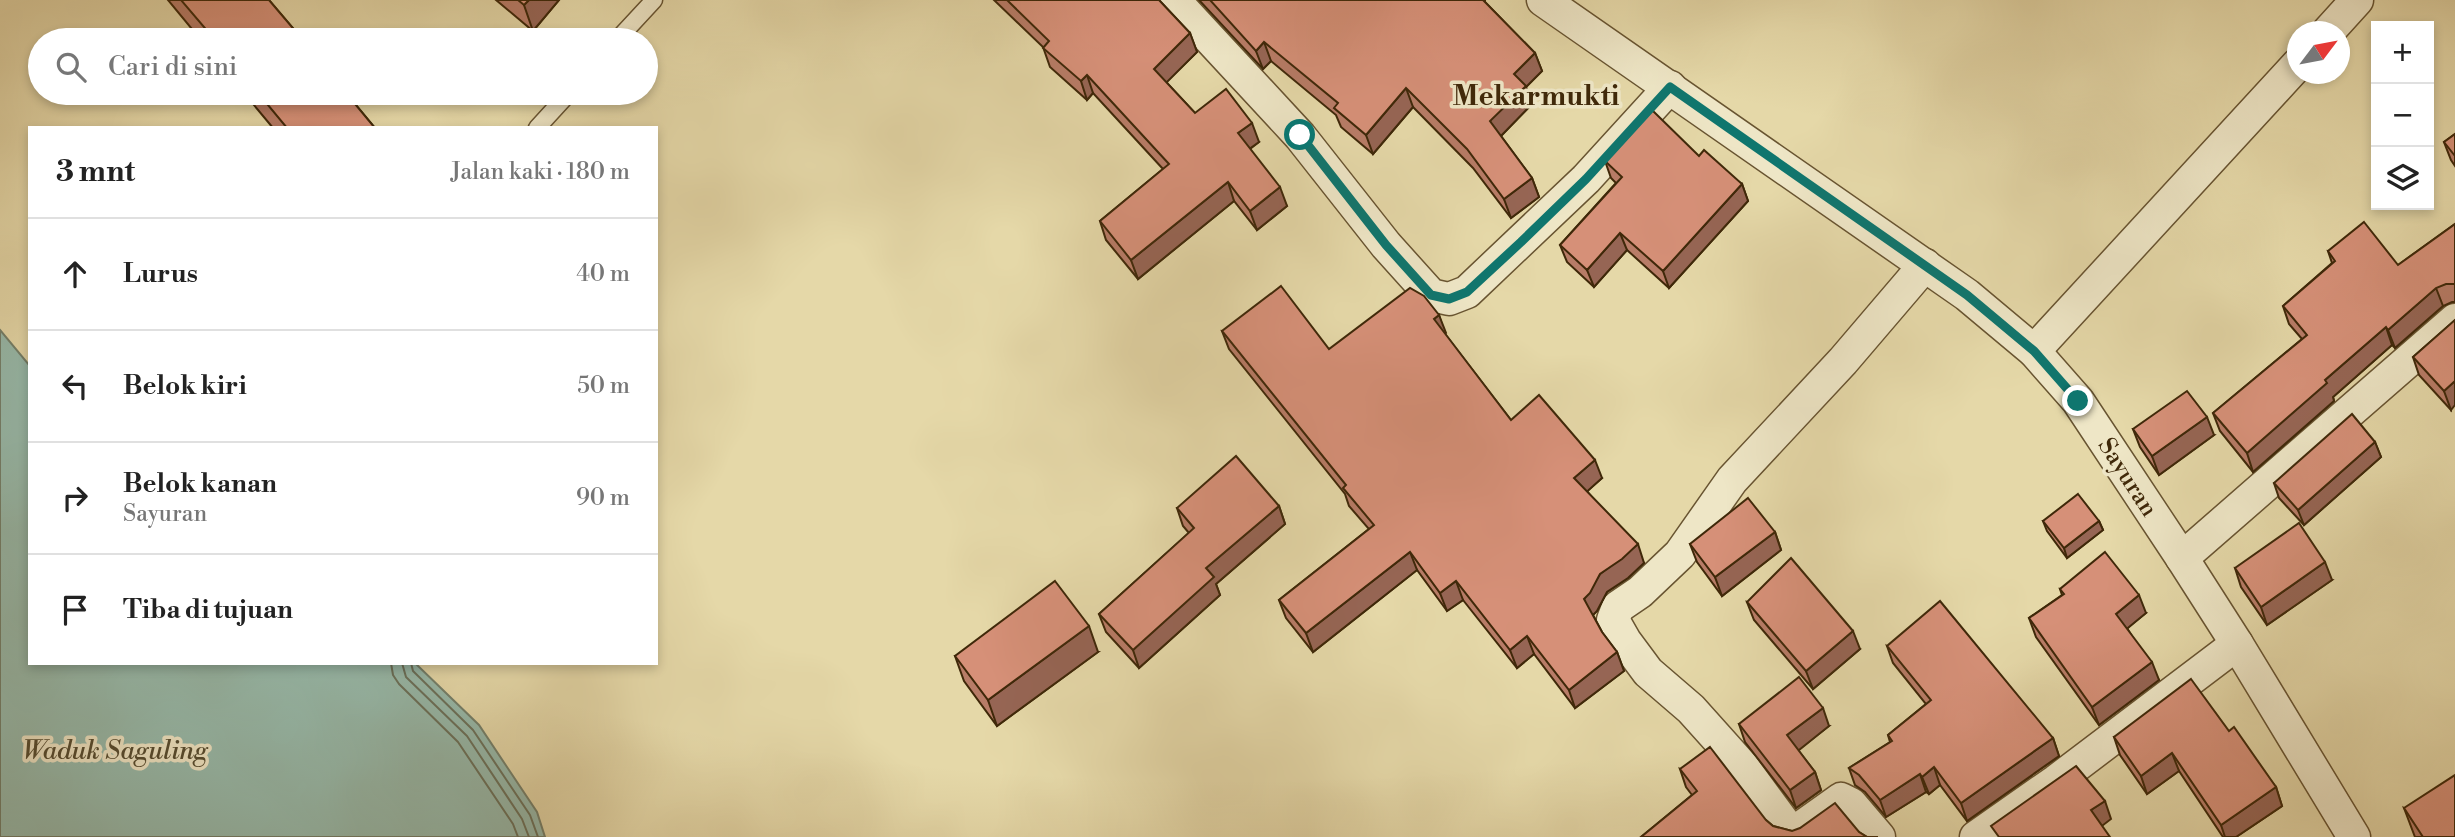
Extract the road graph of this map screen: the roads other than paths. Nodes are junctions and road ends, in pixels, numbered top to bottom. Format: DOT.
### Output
graph roads {
  1 [pos="654,0"];
  2 [pos="1174,0"];
  3 [pos="1543,0"];
  4 [pos="2357,0"];
  5 [pos="2338,21"];
  6 [pos="628,28"];
  7 [pos="2287,76"];
  8 [pos="1670,87"];
  9 [pos="558,105"];
  10 [pos="539,126"];
  11 [pos="1925,265"];
  12 [pos="2455,320"];
  13 [pos="2034,351"];
  14 [pos="2182,558"];
  15 [pos="2237,644"];
  16 [pos="1879,837"];
  17 [pos="1976,837"];
  18 [pos="2354,837"];
  1 -- 6 [label="lane"];
  2 -- 8 [label="street"];
  3 -- 8 [label="street, Sayuran"];
  4 -- 5 [label="street"];
  7 -- 13 [label="street"];
  8 -- 11 [label="street, Sayuran"];
  9 -- 10 [label="lane"];
  11 -- 13 [label="street, Sayuran"];
  11 -- 16 [label="street"];
  12 -- 14 [label="street"];
  13 -- 14 [label="street, Sayuran"];
  14 -- 15 [label="street, Sayuran"];
  15 -- 17 [label="street"];
  15 -- 18 [label="street, Sayuran"];
}
